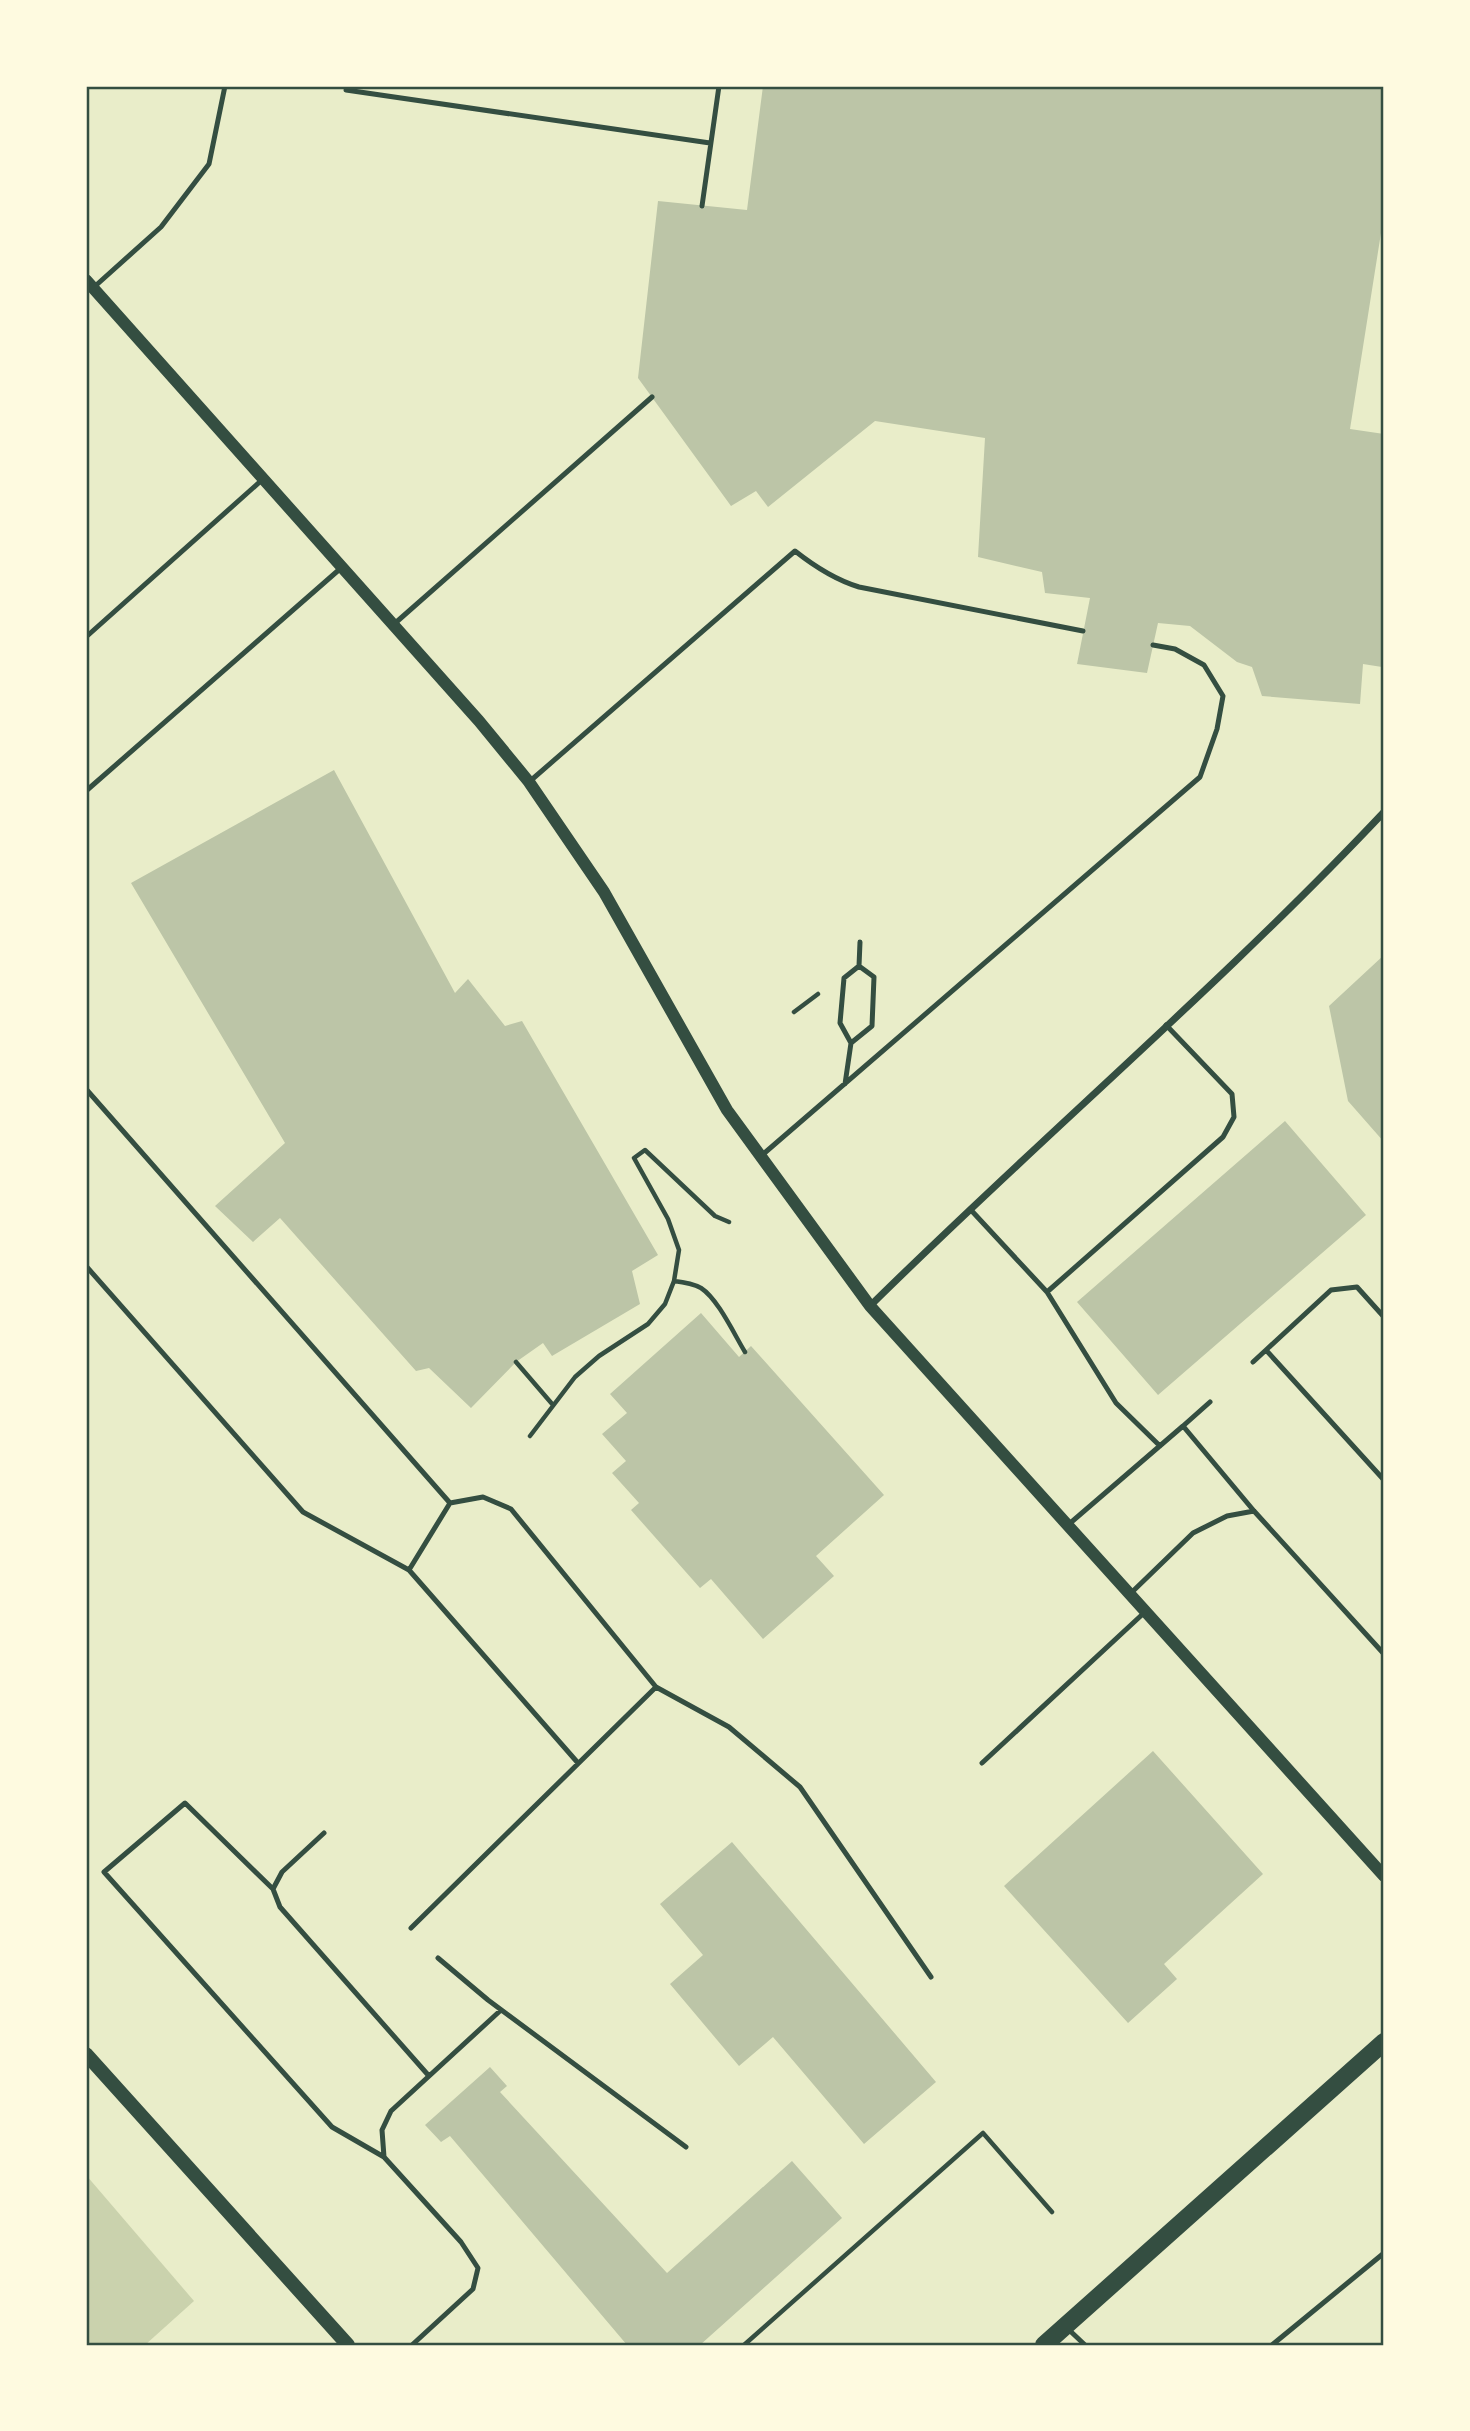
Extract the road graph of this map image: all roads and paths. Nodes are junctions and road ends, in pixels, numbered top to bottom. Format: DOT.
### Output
graph roads {
  1 [pos="225,86"];
  2 [pos="719,86"];
  3 [pos="346,90"];
  4 [pos="710,143"];
  5 [pos="702,206"];
  6 [pos="90,284"];
  7 [pos="652,397"];
  8 [pos="263,479"];
  9 [pos="341,568"];
  10 [pos="393,625"];
  11 [pos="1083,631"];
  12 [pos="86,637"];
  13 [pos="1153,645"];
  14 [pos="529,782"];
  15 [pos="86,791"];
  16 [pos="1384,812"];
  17 [pos="860,942"];
  18 [pos="859,967"];
  19 [pos="1166,1025"];
  20 [pos="852,1043"];
  21 [pos="845,1084"];
  22 [pos="86,1089"];
  23 [pos="761,1157"];
  24 [pos="970,1209"];
  25 [pos="729,1222"];
  26 [pos="86,1266"];
  27 [pos="674,1281"];
  28 [pos="1047,1292"];
  29 [pos="870,1306"];
  30 [pos="1384,1317"];
  31 [pos="1266,1350"];
  32 [pos="745,1352"];
  33 [pos="516,1362"];
  34 [pos="1253,1362"];
  35 [pos="1210,1402"];
  36 [pos="553,1405"];
  37 [pos="1183,1426"];
  38 [pos="530,1436"];
  39 [pos="1160,1446"];
  40 [pos="1384,1480"];
  41 [pos="450,1503"];
  42 [pos="1254,1511"];
  43 [pos="1068,1525"];
  44 [pos="409,1570"];
  45 [pos="1130,1594"];
  46 [pos="1146,1611"];
  47 [pos="1384,1654"];
  48 [pos="656,1687"];
  49 [pos="578,1763"];
  50 [pos="982,1763"];
  51 [pos="324,1833"];
  52 [pos="1384,1876"];
  53 [pos="273,1889"];
  54 [pos="411,1928"];
  55 [pos="438,1958"];
  56 [pos="931,1977"];
  57 [pos="501,2010"];
  58 [pos="1384,2042"];
  59 [pos="86,2054"];
  60 [pos="429,2076"];
  61 [pos="686,2147"];
  62 [pos="384,2157"];
  63 [pos="1052,2212"];
  64 [pos="1384,2253"];
  65 [pos="1066,2326"];
  66 [pos="348,2345"];
  67 [pos="412,2345"];
  68 [pos="744,2345"];
  69 [pos="1044,2345"];
  70 [pos="1085,2345"];
  71 [pos="1272,2345"];
  1 -- 6 [label="lane"];
  2 -- 4 [label="lane"];
  3 -- 4 [label="lane"];
  4 -- 5 [label="lane"];
  6 -- 8 [label="street"];
  7 -- 10 [label="lane"];
  8 -- 9 [label="street"];
  8 -- 12 [label="lane"];
  9 -- 10 [label="street"];
  9 -- 15 [label="lane"];
  10 -- 14 [label="street"];
  11 -- 14 [label="lane"];
  13 -- 21 [label="lane"];
  14 -- 23 [label="street"];
  16 -- 19 [label="street"];
  17 -- 18 [label="lane"];
  18 -- 20 [label="lane"];
  18 -- 20 [label="lane"];
  19 -- 24 [label="street"];
  19 -- 28 [label="lane"];
  20 -- 21 [label="lane"];
  21 -- 23 [label="lane"];
  22 -- 41 [label="lane"];
  23 -- 29 [label="street"];
  24 -- 28 [label="lane"];
  24 -- 29 [label="street"];
  25 -- 27 [label="path"];
  26 -- 44 [label="lane"];
  27 -- 32 [label="path"];
  27 -- 36 [label="path"];
  28 -- 39 [label="lane"];
  29 -- 43 [label="street"];
  30 -- 31 [label="lane"];
  31 -- 34 [label="lane"];
  31 -- 40 [label="lane"];
  33 -- 36 [label="path"];
  35 -- 37 [label="lane"];
  36 -- 38 [label="path"];
  37 -- 39 [label="lane"];
  37 -- 42 [label="lane"];
  39 -- 43 [label="lane"];
  41 -- 44 [label="lane"];
  41 -- 48 [label="lane"];
  42 -- 45 [label="lane"];
  42 -- 47 [label="lane"];
  43 -- 45 [label="street"];
  44 -- 49 [label="lane"];
  45 -- 46 [label="street"];
  46 -- 50 [label="lane"];
  46 -- 52 [label="street"];
  48 -- 49 [label="lane"];
  48 -- 56 [label="lane"];
  49 -- 54 [label="lane"];
  51 -- 53 [label="lane"];
  53 -- 60 [label="lane"];
  53 -- 62 [label="lane"];
  55 -- 57 [label="lane"];
  57 -- 60 [label="lane"];
  57 -- 61 [label="lane"];
  58 -- 65 [label="main road"];
  59 -- 66 [label="main road"];
  60 -- 62 [label="lane"];
  62 -- 67 [label="lane"];
  63 -- 68 [label="path"];
  64 -- 71 [label="lane"];
  65 -- 69 [label="main road"];
  65 -- 70 [label="lane"];
}
